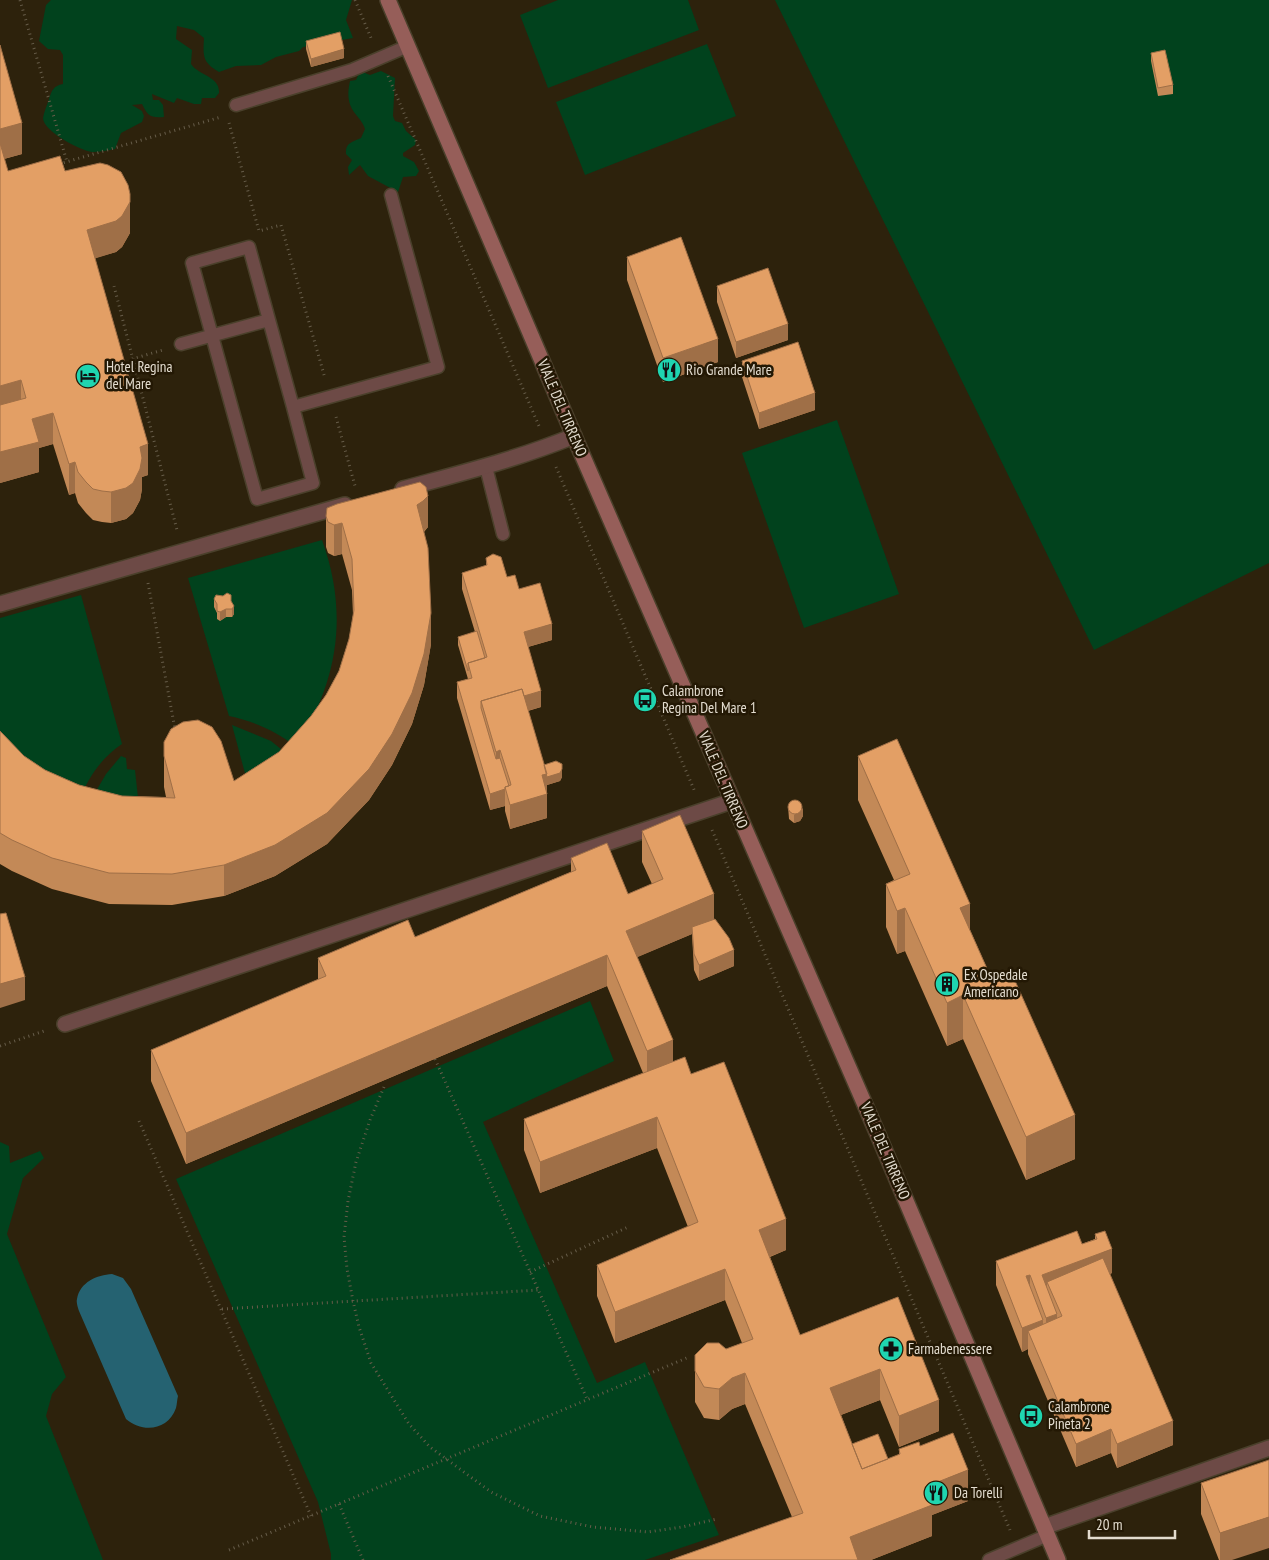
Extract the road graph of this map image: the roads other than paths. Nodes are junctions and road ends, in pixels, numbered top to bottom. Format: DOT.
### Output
graph roads {
  1 [pos="388,0"];
  2 [pos="408,46"];
  3 [pos="236,105"];
  4 [pos="391,195"];
  5 [pos="269,320"];
  6 [pos="213,336"];
  7 [pos="181,344"];
  8 [pos="293,407"];
  9 [pos="574,436"];
  10 [pos="486,467"];
  11 [pos="387,493"];
  12 [pos="360,501"];
  13 [pos="503,534"];
  14 [pos="0,604"];
  15 [pos="732,801"];
  16 [pos="65,1024"];
  17 [pos="1269,1448"];
  18 [pos="1046,1531"];
  19 [pos="989,1560"];
  20 [pos="1058,1560"];
  1 -- 2 [label="main road, VIALE DEL TIRRENO"];
  2 -- 3 [label="lane"];
  2 -- 9 [label="main road, VIALE DEL TIRRENO"];
  4 -- 8 [label="lane"];
  5 -- 6 [label="lane"];
  5 -- 6 [label="lane"];
  5 -- 8 [label="lane"];
  6 -- 7 [label="lane"];
  6 -- 8 [label="lane"];
  9 -- 10 [label="street"];
  9 -- 15 [label="main road, VIALE DEL TIRRENO"];
  10 -- 11 [label="street"];
  10 -- 13 [label="lane"];
  12 -- 14 [label="street"];
  15 -- 16 [label="street"];
  15 -- 18 [label="main road, VIALE DEL TIRRENO"];
  17 -- 18 [label="street"];
  18 -- 19 [label="lane"];
  18 -- 20 [label="main road, VIALE DEL TIRRENO"];
}
